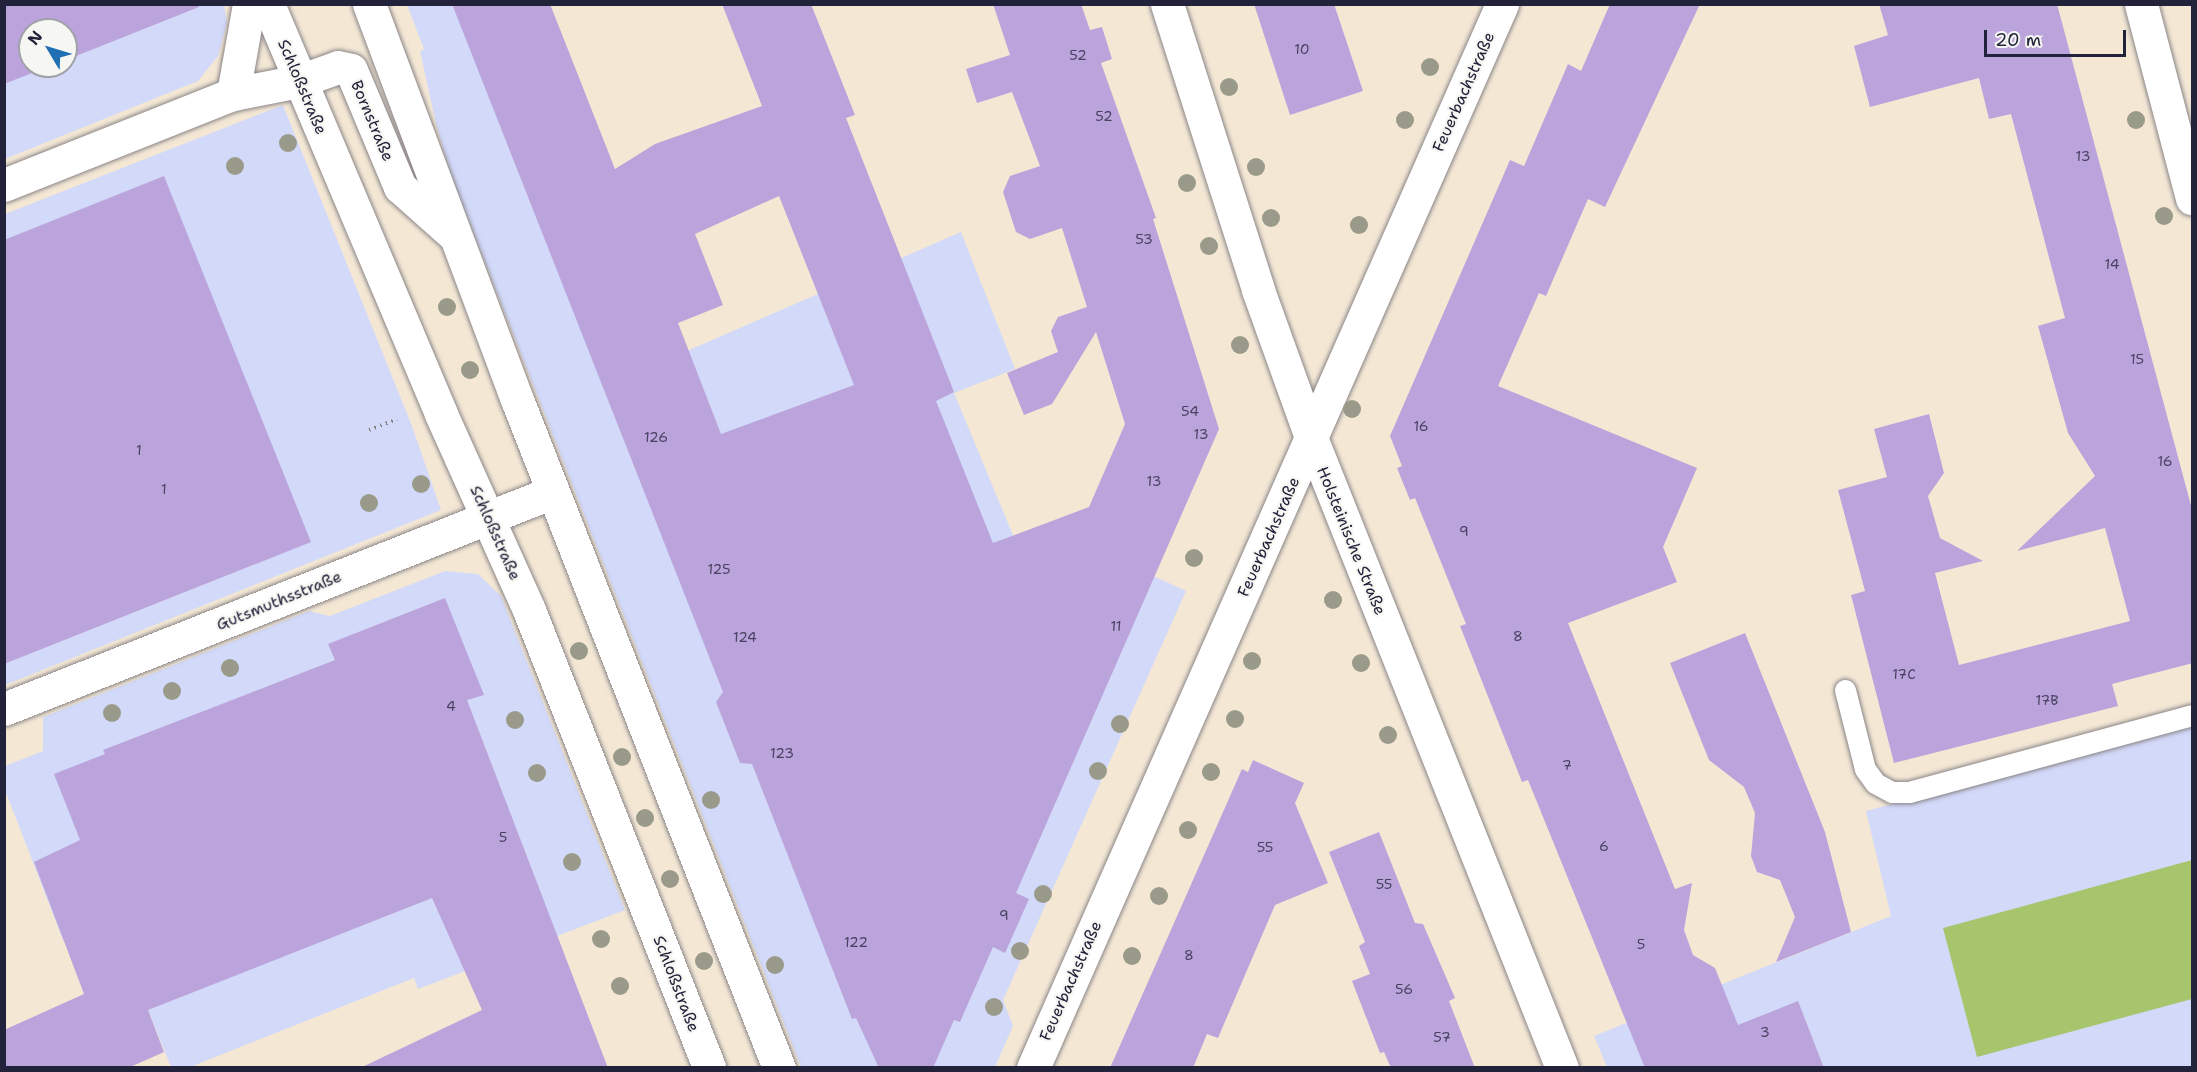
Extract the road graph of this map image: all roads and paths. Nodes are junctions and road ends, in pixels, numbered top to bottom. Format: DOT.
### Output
graph roads {
  1 [pos="249,4"];
  2 [pos="268,4"];
  3 [pos="369,4"];
  4 [pos="1167,4"];
  5 [pos="1502,4"];
  6 [pos="2141,4"];
  7 [pos="299,81"];
  8 [pos="233,93"];
  9 [pos="4,185"];
  10 [pos="2193,198"];
  11 [pos="453,234"];
  12 [pos="403,416"];
  13 [pos="369,430"];
  14 [pos="1312,440"];
  15 [pos="553,492"];
  16 [pos="488,518"];
  17 [pos="1845,690"];
  18 [pos="4,709"];
  19 [pos="2193,715"];
  20 [pos="709,1068"];
  21 [pos="779,1068"];
  22 [pos="1033,1068"];
  23 [pos="1562,1068"];
  1 -- 8 [label="street"];
  2 -- 7 [label="street, Schloßstraße"];
  3 -- 11 [label="street"];
  4 -- 14 [label="street, Holsteinische Straße"];
  5 -- 14 [label="street, Feuerbachstraße"];
  6 -- 10 [label="street"];
  7 -- 8 [label="street, Bornstraße"];
  7 -- 11 [label="street, Bornstraße"];
  7 -- 16 [label="street, Schloßstraße"];
  8 -- 9 [label="street, Bornstraße"];
  11 -- 15 [label="street"];
  12 -- 13 [label="path"];
  14 -- 22 [label="street, Feuerbachstraße"];
  14 -- 23 [label="street, Holsteinische Straße"];
  15 -- 16 [label="street, Gutsmuthsstraße"];
  15 -- 21 [label="street"];
  16 -- 18 [label="street, Gutsmuthsstraße"];
  16 -- 20 [label="street, Schloßstraße"];
  17 -- 19 [label="lane"];
}
